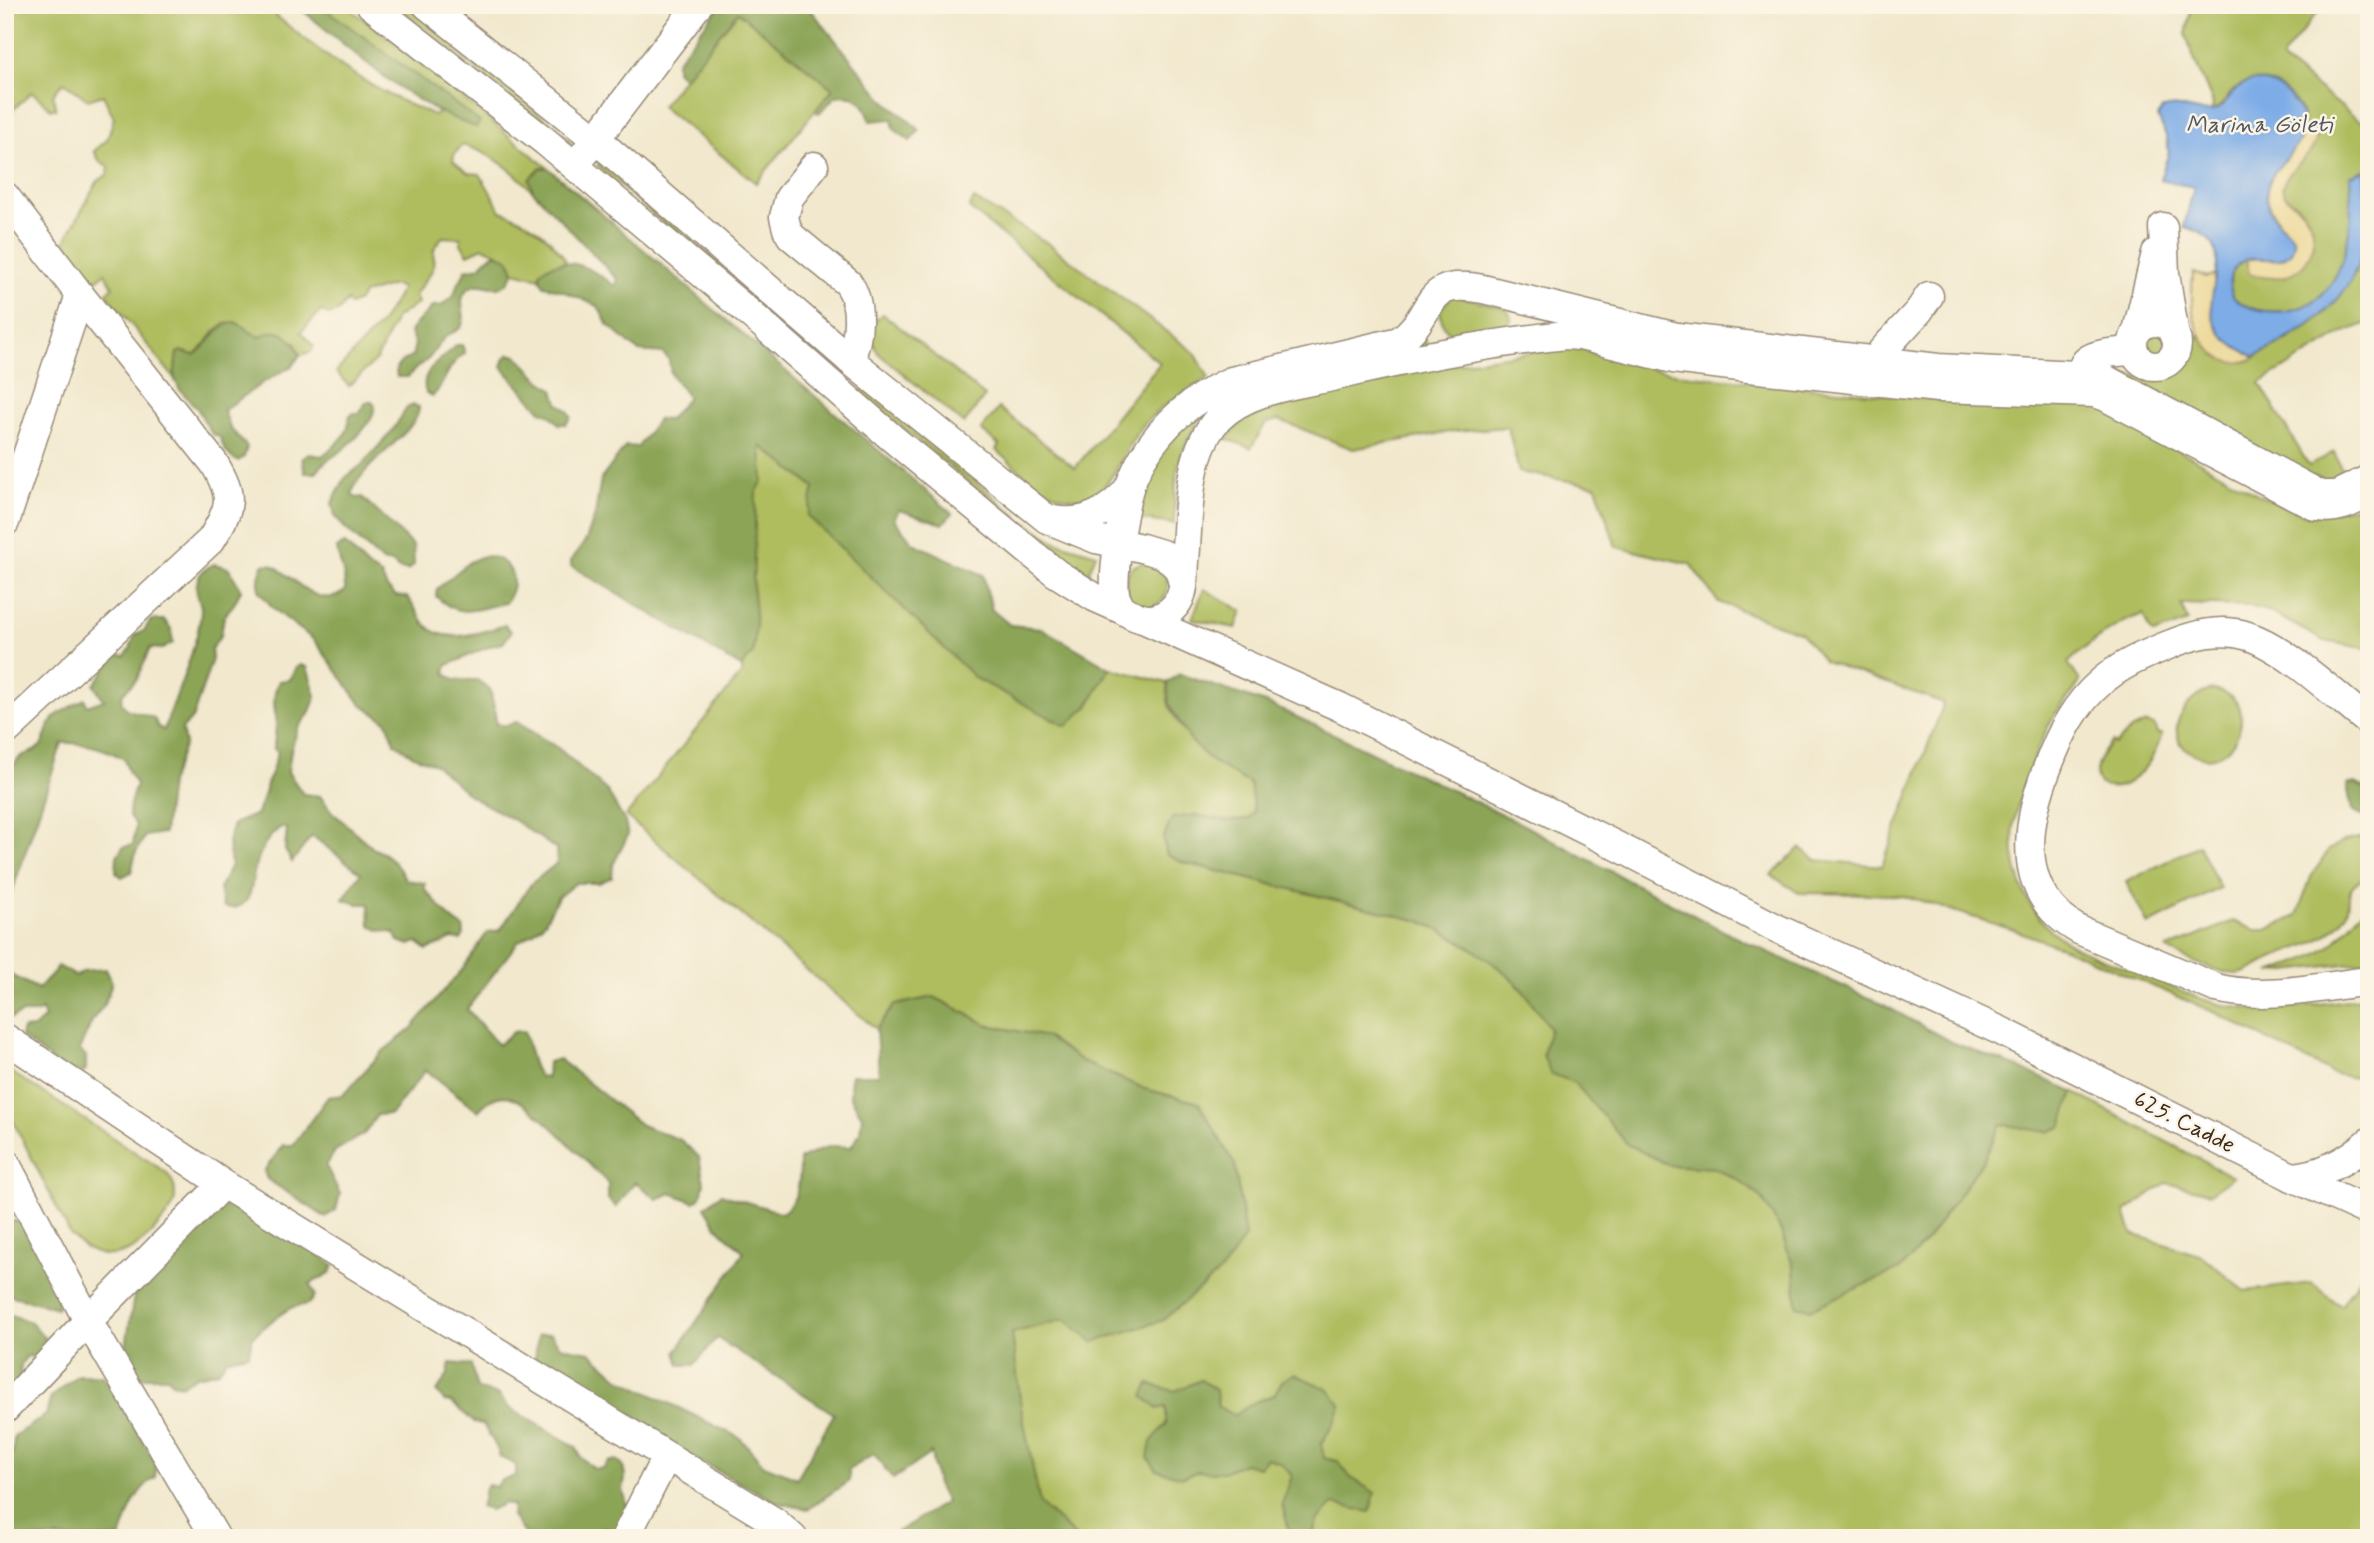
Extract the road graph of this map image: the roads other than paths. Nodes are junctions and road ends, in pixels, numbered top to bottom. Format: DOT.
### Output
graph roads {
  1 [pos="371,5"];
  2 [pos="427,5"];
  3 [pos="698,5"];
  4 [pos="597,140"];
  5 [pos="575,166"];
  6 [pos="814,166"];
  7 [pos="5,196"];
  8 [pos="80,295"];
  9 [pos="1508,295"];
  10 [pos="1929,296"];
  11 [pos="1427,308"];
  12 [pos="2175,336"];
  13 [pos="2136,341"];
  14 [pos="1507,342"];
  15 [pos="1457,350"];
  16 [pos="850,360"];
  17 [pos="1877,371"];
  18 [pos="2080,383"];
  19 [pos="2369,478"];
  20 [pos="1129,488"];
  21 [pos="2369,492"];
  22 [pos="1047,519"];
  23 [pos="5,522"];
  24 [pos="1119,545"];
  25 [pos="1182,588"];
  26 [pos="1137,618"];
  27 [pos="1196,644"];
  28 [pos="2369,722"];
  29 [pos="5,732"];
  30 [pos="2369,981"];
  31 [pos="5,1038"];
  32 [pos="2369,1142"];
  33 [pos="5,1162"];
  34 [pos="2292,1177"];
  35 [pos="223,1184"];
  36 [pos="2369,1212"];
  37 [pos="88,1321"];
  38 [pos="5,1409"];
  39 [pos="666,1457"];
  40 [pos="216,1538"];
  41 [pos="625,1538"];
  42 [pos="793,1538"];
  1 -- 5 [label="street, 625. Cadde"];
  2 -- 4 [label="street"];
  3 -- 4 [label="street"];
  4 -- 5 [label="street"];
  4 -- 16 [label="street"];
  5 -- 26 [label="street, 625. Cadde"];
  6 -- 16 [label="street"];
  7 -- 8 [label="street"];
  8 -- 23 [label="street"];
  8 -- 29 [label="street"];
  9 -- 11 [label="street"];
  9 -- 14 [label="street"];
  9 -- 17 [label="street"];
  10 -- 17 [label="street"];
  11 -- 15 [label="street"];
  11 -- 20 [label="street"];
  12 -- 13 [label="street"];
  12 -- 13 [label="street"];
  12 -- 13 [label="street"];
  13 -- 18 [label="street"];
  14 -- 15 [label="street"];
  14 -- 17 [label="street"];
  15 -- 25 [label="street"];
  16 -- 22 [label="street"];
  17 -- 18 [label="street"];
  18 -- 19 [label="street"];
  18 -- 21 [label="street"];
  20 -- 22 [label="street"];
  20 -- 24 [label="street"];
  22 -- 24 [label="street"];
  24 -- 25 [label="street"];
  24 -- 26 [label="street"];
  25 -- 26 [label="street"];
  25 -- 27 [label="street"];
  26 -- 27 [label="street, 625. Cadde"];
  27 -- 34 [label="street, 625. Cadde"];
  28 -- 30 [label="street"];
  31 -- 35 [label="street"];
  32 -- 34 [label="street"];
  33 -- 37 [label="street"];
  34 -- 36 [label="street, 625. Cadde"];
  35 -- 37 [label="street"];
  35 -- 39 [label="street"];
  37 -- 38 [label="street"];
  37 -- 40 [label="street"];
  39 -- 41 [label="street"];
  39 -- 42 [label="street"];
}
